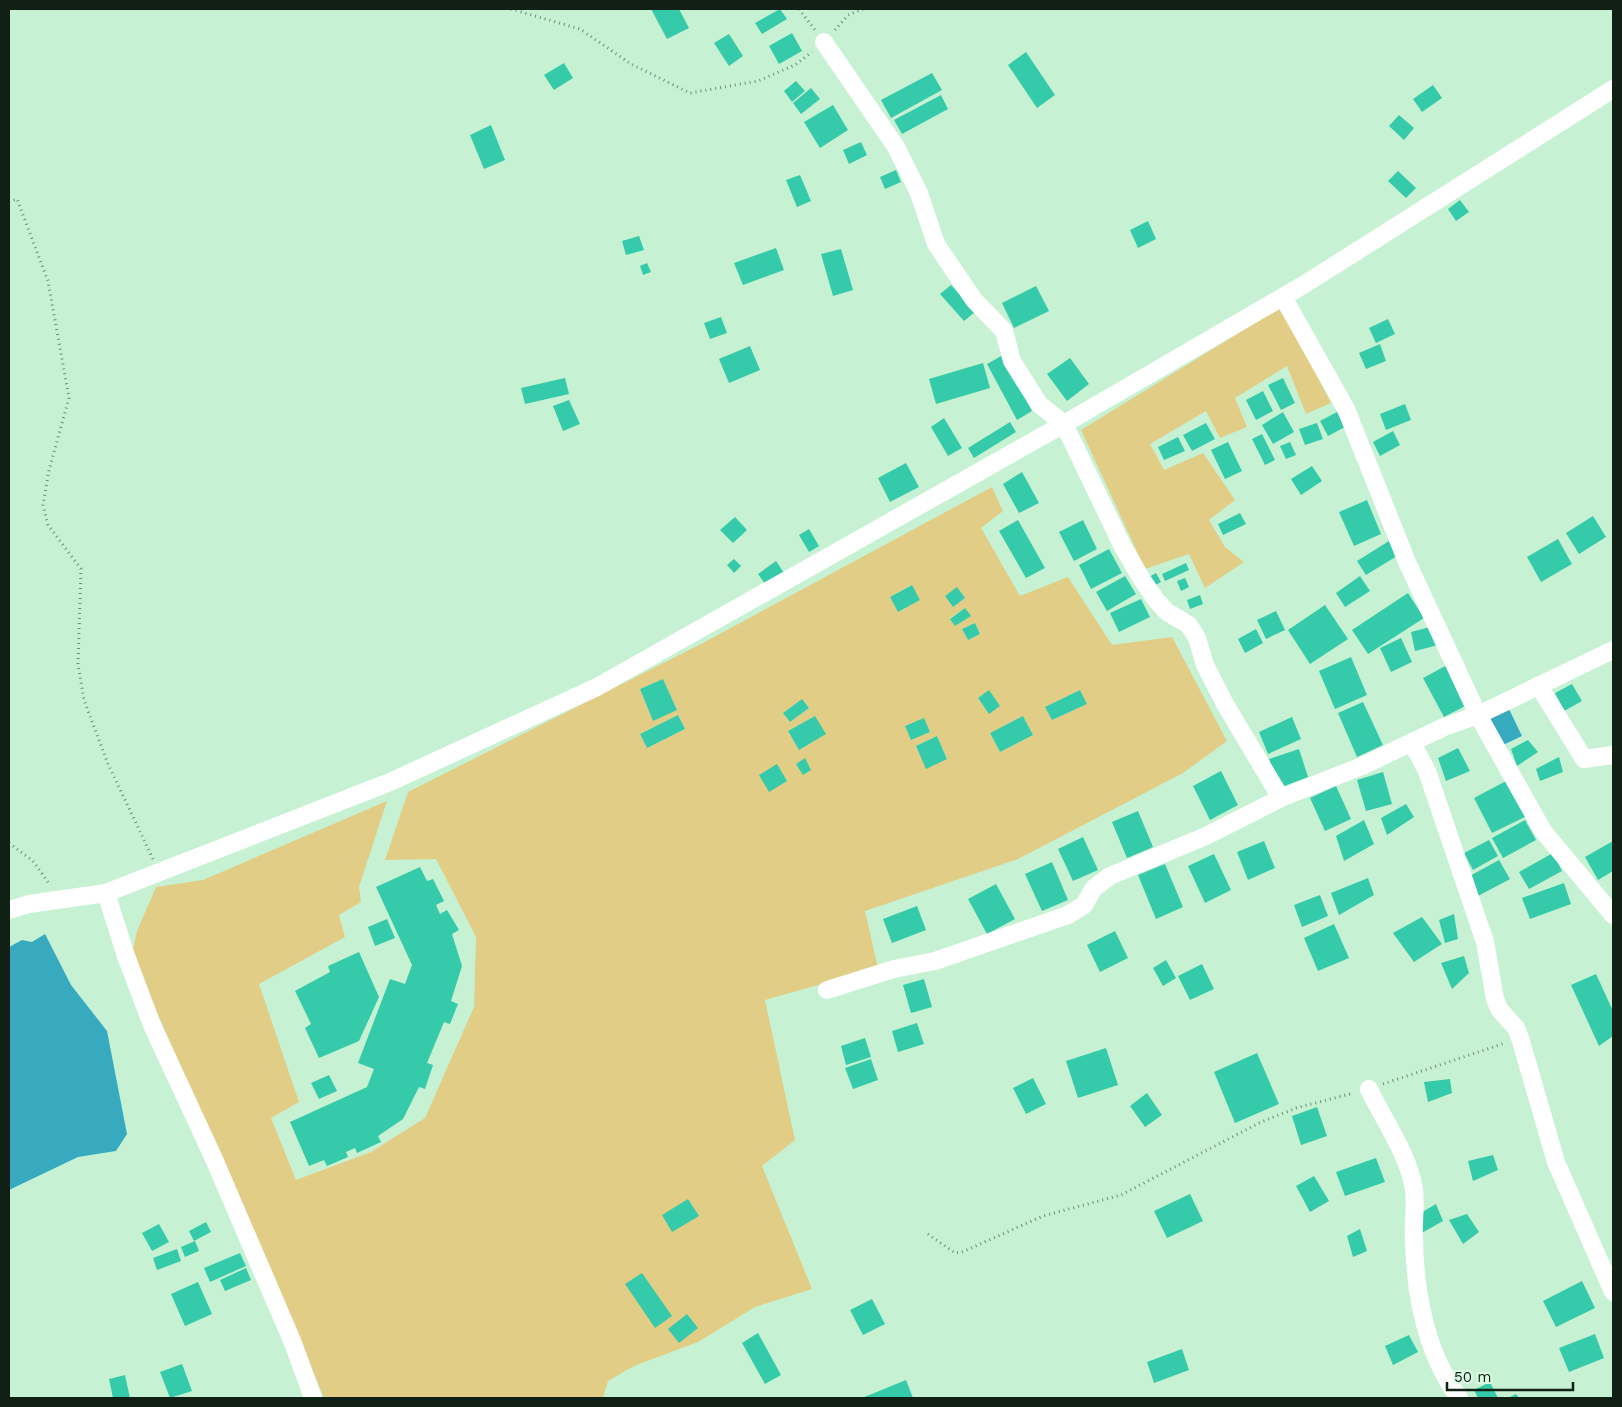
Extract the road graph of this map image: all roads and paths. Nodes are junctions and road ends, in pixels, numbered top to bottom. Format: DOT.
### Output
graph roads {
  1 [pos="510,9"];
  2 [pos="824,42"];
  3 [pos="1613,89"];
  4 [pos="9,202"];
  5 [pos="1283,298"];
  6 [pos="1064,424"];
  7 [pos="1613,650"];
  8 [pos="1539,686"];
  9 [pos="1478,716"];
  10 [pos="1412,743"];
  11 [pos="1613,755"];
  12 [pos="1280,798"];
  13 [pos="9,843"];
  14 [pos="178,865"];
  15 [pos="106,893"];
  16 [pos="75,898"];
  17 [pos="9,910"];
  18 [pos="1613,916"];
  19 [pos="827,990"];
  20 [pos="1520,1038"];
  21 [pos="1369,1089"];
  22 [pos="928,1234"];
  23 [pos="1613,1292"];
  24 [pos="313,1398"];
  25 [pos="1459,1398"];
  1 -- 2 [label="path"];
  2 -- 6 [label="street"];
  3 -- 5 [label="street"];
  4 -- 14 [label="path"];
  5 -- 6 [label="street"];
  5 -- 9 [label="street"];
  6 -- 12 [label="street"];
  6 -- 14 [label="street"];
  7 -- 8 [label="street"];
  8 -- 9 [label="street"];
  8 -- 11 [label="street"];
  9 -- 10 [label="street"];
  9 -- 18 [label="street"];
  10 -- 12 [label="street"];
  10 -- 20 [label="street"];
  12 -- 19 [label="street"];
  13 -- 16 [label="path"];
  14 -- 15 [label="street"];
  15 -- 16 [label="street"];
  15 -- 24 [label="street"];
  16 -- 17 [label="street"];
  20 -- 21 [label="path"];
  20 -- 23 [label="street"];
  21 -- 22 [label="path"];
  21 -- 25 [label="street"];
}
